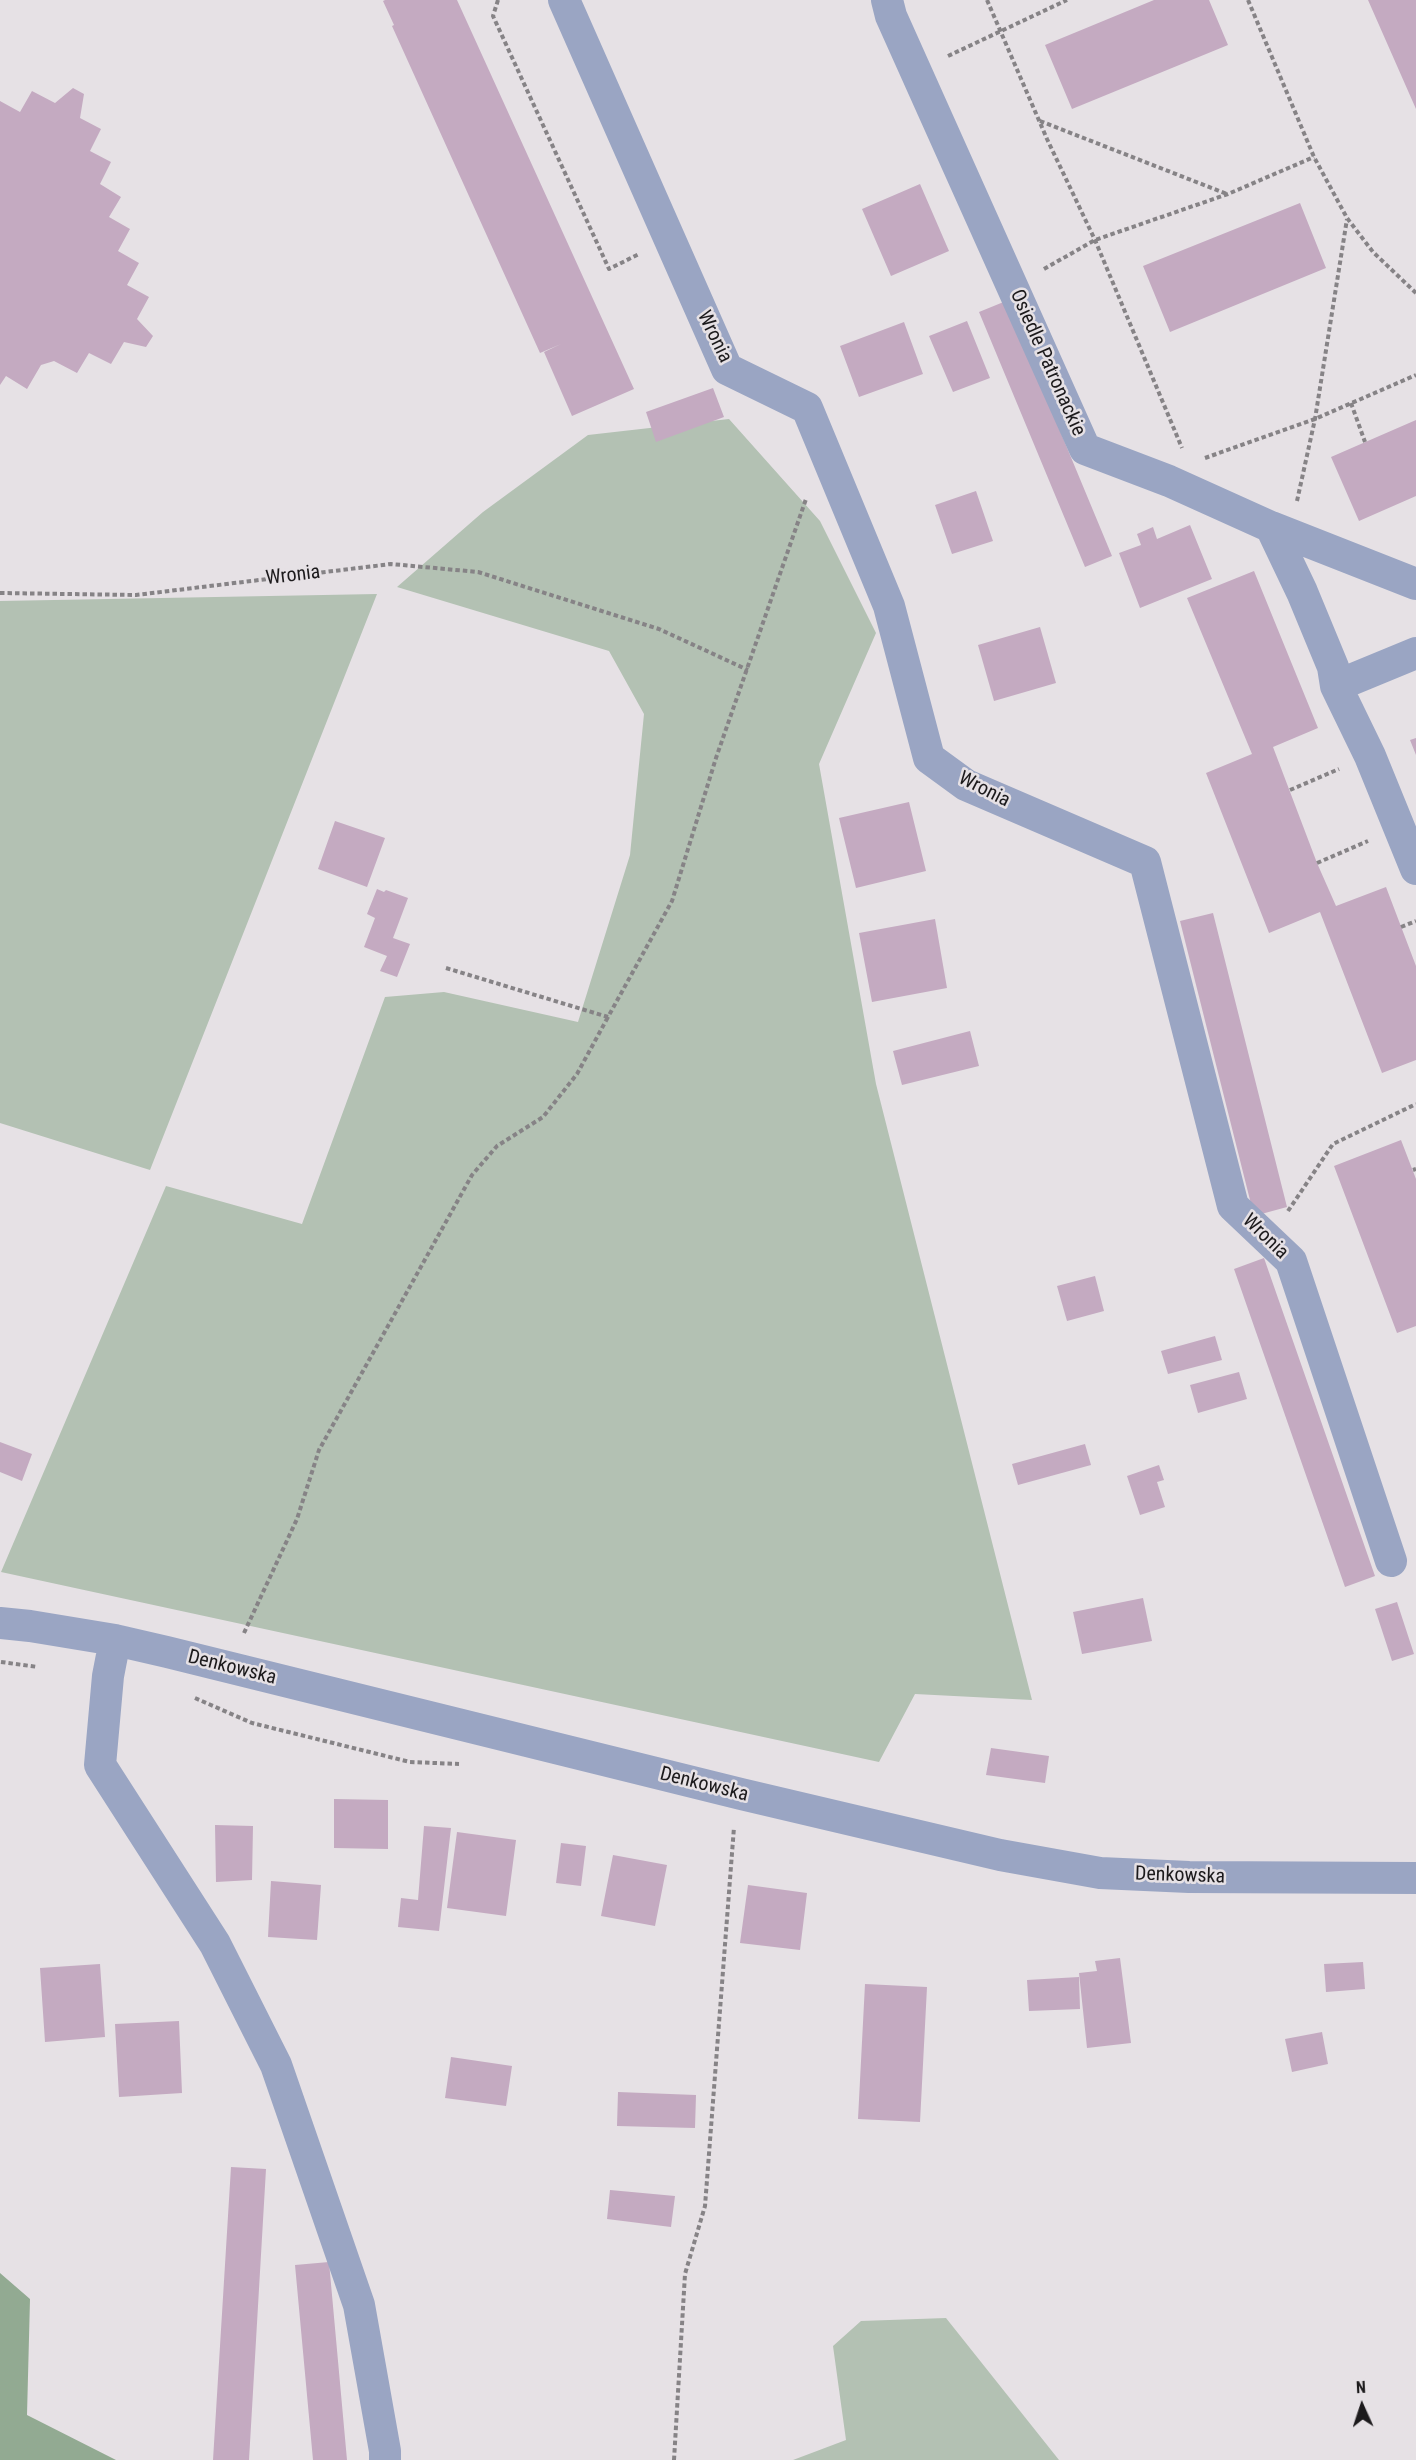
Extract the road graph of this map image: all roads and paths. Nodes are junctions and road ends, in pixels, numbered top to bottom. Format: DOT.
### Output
graph roads {
  1 [pos="498,0"];
  2 [pos="564,0"];
  3 [pos="887,0"];
  4 [pos="987,0"];
  5 [pos="1067,0"];
  6 [pos="1248,0"];
  7 [pos="1001,30"];
  8 [pos="916,72"];
  9 [pos="1040,121"];
  10 [pos="1314,157"];
  11 [pos="1228,194"];
  12 [pos="1347,218"];
  13 [pos="670,240"];
  14 [pos="1095,240"];
  15 [pos="1012,287"];
  16 [pos="1416,293"];
  17 [pos="1416,375"];
  18 [pos="1351,403"];
  19 [pos="1314,419"];
  20 [pos="1365,442"];
  21 [pos="824,449"];
  22 [pos="1179,473"];
  23 [pos="1281,530"];
  24 [pos="1416,584"];
  25 [pos="0,593"];
  26 [pos="1416,653"];
  27 [pos="748,670"];
  28 [pos="1336,686"];
  29 [pos="1370,756"];
  30 [pos="1290,790"];
  31 [pos="1399,828"];
  32 [pos="1317,862"];
  33 [pos="1416,869"];
  34 [pos="1416,921"];
  35 [pos="1401,927"];
  36 [pos="446,968"];
  37 [pos="608,1017"];
  38 [pos="1416,1104"];
  39 [pos="1252,1227"];
  40 [pos="1391,1561"];
  41 [pos="0,1623"];
  42 [pos="242,1637"];
  43 [pos="115,1640"];
  44 [pos="741,1794"];
  45 [pos="1416,1878"];
  46 [pos="385,2460"];
  47 [pos="674,2460"];
  1 -- 13 [label="path"];
  2 -- 13 [label="street, Wronia"];
  3 -- 8 [label="street, Osiedle Patronackie"];
  4 -- 7 [label="path"];
  5 -- 7 [label="path"];
  6 -- 10 [label="path"];
  7 -- 8 [label="path"];
  7 -- 9 [label="path"];
  8 -- 15 [label="street, Osiedle Patronackie"];
  9 -- 11 [label="path"];
  9 -- 14 [label="path"];
  10 -- 11 [label="path"];
  10 -- 12 [label="path"];
  11 -- 14 [label="path"];
  12 -- 16 [label="path"];
  12 -- 19 [label="path"];
  13 -- 21 [label="street, Wronia"];
  14 -- 15 [label="path"];
  14 -- 22 [label="path"];
  15 -- 22 [label="street, Osiedle Patronackie"];
  17 -- 18 [label="path"];
  18 -- 19 [label="path"];
  18 -- 20 [label="path"];
  19 -- 22 [label="path"];
  19 -- 23 [label="path"];
  21 -- 27 [label="path"];
  21 -- 39 [label="street, Wronia"];
  22 -- 23 [label="street, Osiedle Patronackie"];
  23 -- 24 [label="street, Osiedle Patronackie"];
  23 -- 28 [label="street"];
  25 -- 27 [label="path, Wronia"];
  26 -- 28 [label="street"];
  27 -- 37 [label="path"];
  28 -- 29 [label="street"];
  29 -- 30 [label="path"];
  29 -- 31 [label="street"];
  31 -- 32 [label="path"];
  31 -- 33 [label="street"];
  34 -- 35 [label="path"];
  36 -- 37 [label="path"];
  37 -- 42 [label="path"];
  38 -- 39 [label="path"];
  39 -- 40 [label="street, Wronia"];
  41 -- 43 [label="street, Denkowska"];
  43 -- 44 [label="street, Denkowska"];
  43 -- 46 [label="street"];
  44 -- 45 [label="street, Denkowska"];
  44 -- 47 [label="path"];
}
